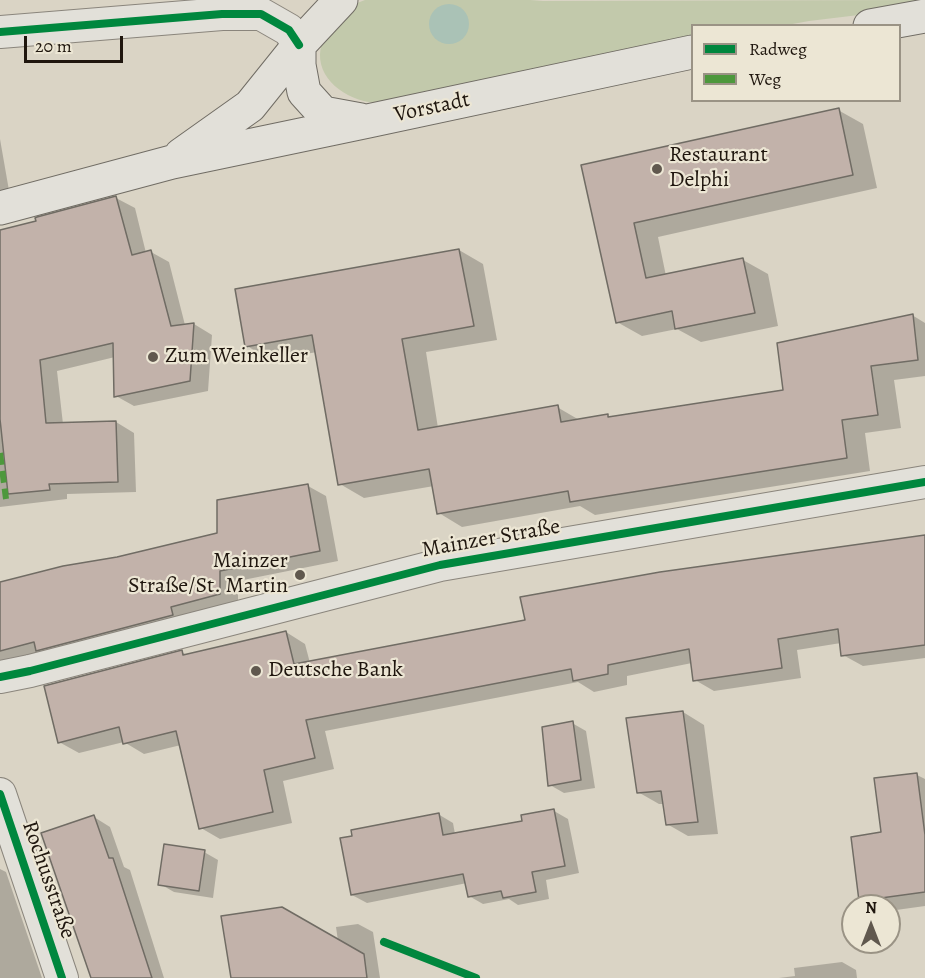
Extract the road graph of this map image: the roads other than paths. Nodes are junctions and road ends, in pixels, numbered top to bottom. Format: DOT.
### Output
graph roads {
  1 [pos="341,0"];
  2 [pos="925,16"];
  3 [pos="881,24"];
  4 [pos="0,32"];
  5 [pos="299,45"];
  6 [pos="691,52"];
  7 [pos="368,122"];
  8 [pos="172,162"];
  9 [pos="0,208"];
  10 [pos="925,482"];
  11 [pos="0,677"];
  12 [pos="0,794"];
  13 [pos="62,978"];
  1 -- 5 [label="main road, Vorstadt"];
  2 -- 3 [label="main road"];
  4 -- 5 [label="street"];
  5 -- 7 [label="main road"];
  5 -- 8 [label="main road, Vorstadt"];
  6 -- 7 [label="main road, Vorstadt"];
  7 -- 8 [label="main road, Vorstadt"];
  8 -- 9 [label="main road, Vorstadt"];
  10 -- 11 [label="street, Mainzer Straße"];
  12 -- 13 [label="street, Rochusstraße"];
}
